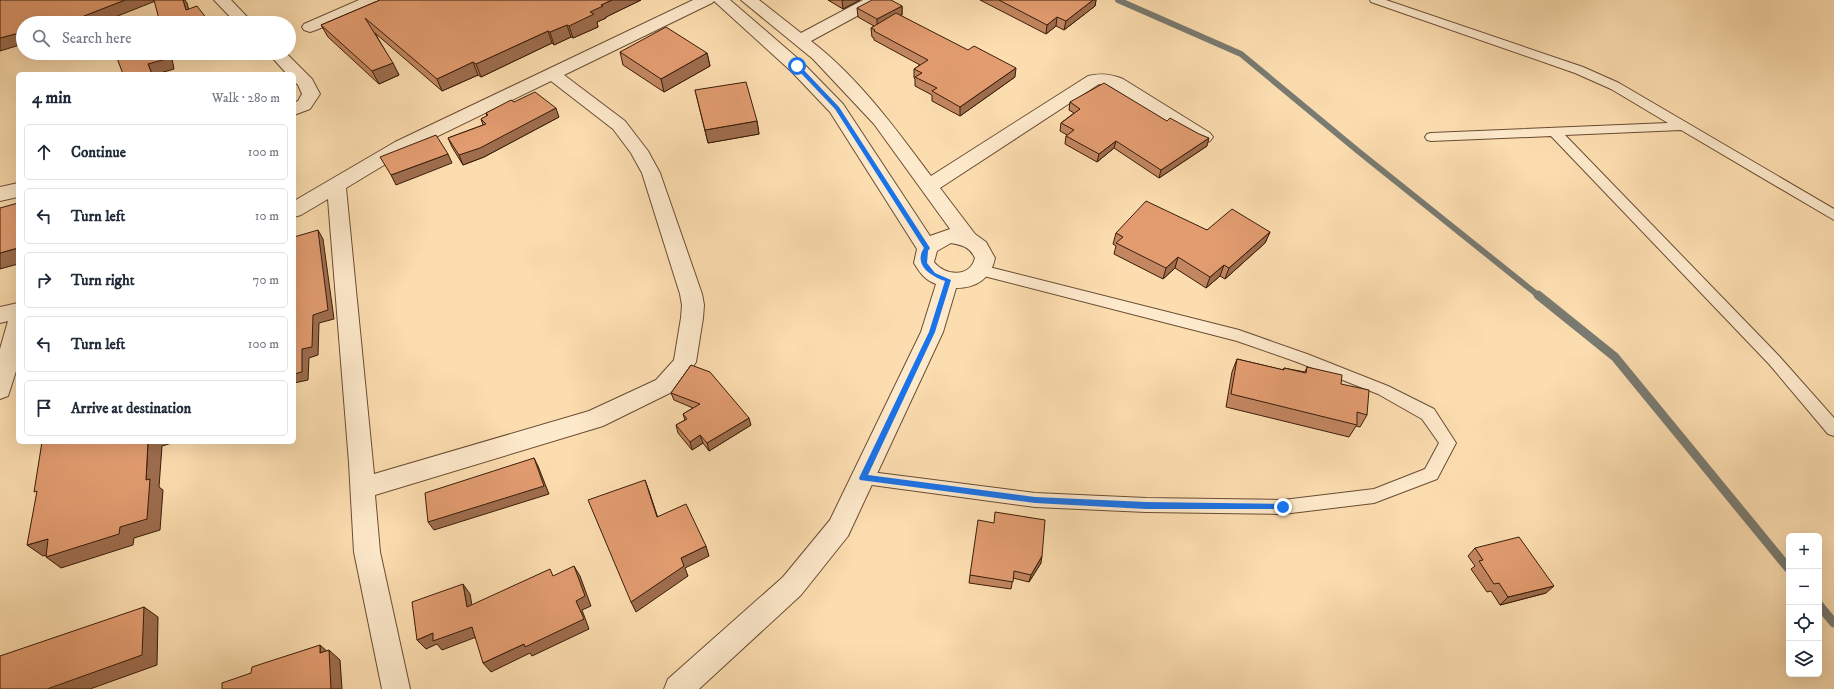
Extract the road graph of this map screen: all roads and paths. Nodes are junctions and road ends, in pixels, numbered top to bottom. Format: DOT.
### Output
graph roads {
  1 [pos="222,0"];
  2 [pos="373,0"];
  3 [pos="706,0"];
  4 [pos="721,0"];
  5 [pos="749,0"];
  6 [pos="875,0"];
  7 [pos="1375,0"];
  8 [pos="238,16"];
  9 [pos="310,27"];
  10 [pos="800,40"];
  11 [pos="283,60"];
  12 [pos="295,72"];
  13 [pos="296,73"];
  14 [pos="552,74"];
  15 [pos="296,108"];
  16 [pos="1683,126"];
  17 [pos="1555,132"];
  18 [pos="1204,137"];
  19 [pos="1431,137"];
  20 [pos="336,185"];
  21 [pos="929,186"];
  22 [pos="16,190"];
  23 [pos="0,194"];
  24 [pos="296,209"];
  25 [pos="1834,215"];
  26 [pos="967,238"];
  27 [pos="927,248"];
  28 [pos="981,270"];
  29 [pos="948,280"];
  30 [pos="16,311"];
  31 [pos="0,315"];
  32 [pos="16,330"];
  33 [pos="0,390"];
  34 [pos="1834,429"];
  35 [pos="863,478"];
  36 [pos="362,488"];
  37 [pos="396,689"];
  38 [pos="678,689"];
  1 -- 8 [label="street"];
  2 -- 9 [label="street"];
  3 -- 14 [label="street"];
  4 -- 27 [label="street"];
  5 -- 10 [label="street"];
  6 -- 10 [label="street"];
  7 -- 16 [label="lane"];
  10 -- 21 [label="street"];
  11 -- 12 [label="street"];
  13 -- 15 [label="street"];
  14 -- 20 [label="street"];
  14 -- 36 [label="street"];
  16 -- 17 [label="lane"];
  16 -- 25 [label="lane"];
  17 -- 19 [label="lane"];
  17 -- 34 [label="lane"];
  18 -- 21 [label="street"];
  20 -- 24 [label="street"];
  20 -- 36 [label="street"];
  21 -- 26 [label="street"];
  22 -- 23 [label="street"];
  26 -- 27 [label="street"];
  26 -- 28 [label="street"];
  27 -- 29 [label="street"];
  28 -- 29 [label="street"];
  28 -- 35 [label="lane"];
  29 -- 35 [label="street"];
  30 -- 31 [label="street"];
  32 -- 33 [label="street"];
  35 -- 38 [label="street"];
  36 -- 37 [label="street"];
}
